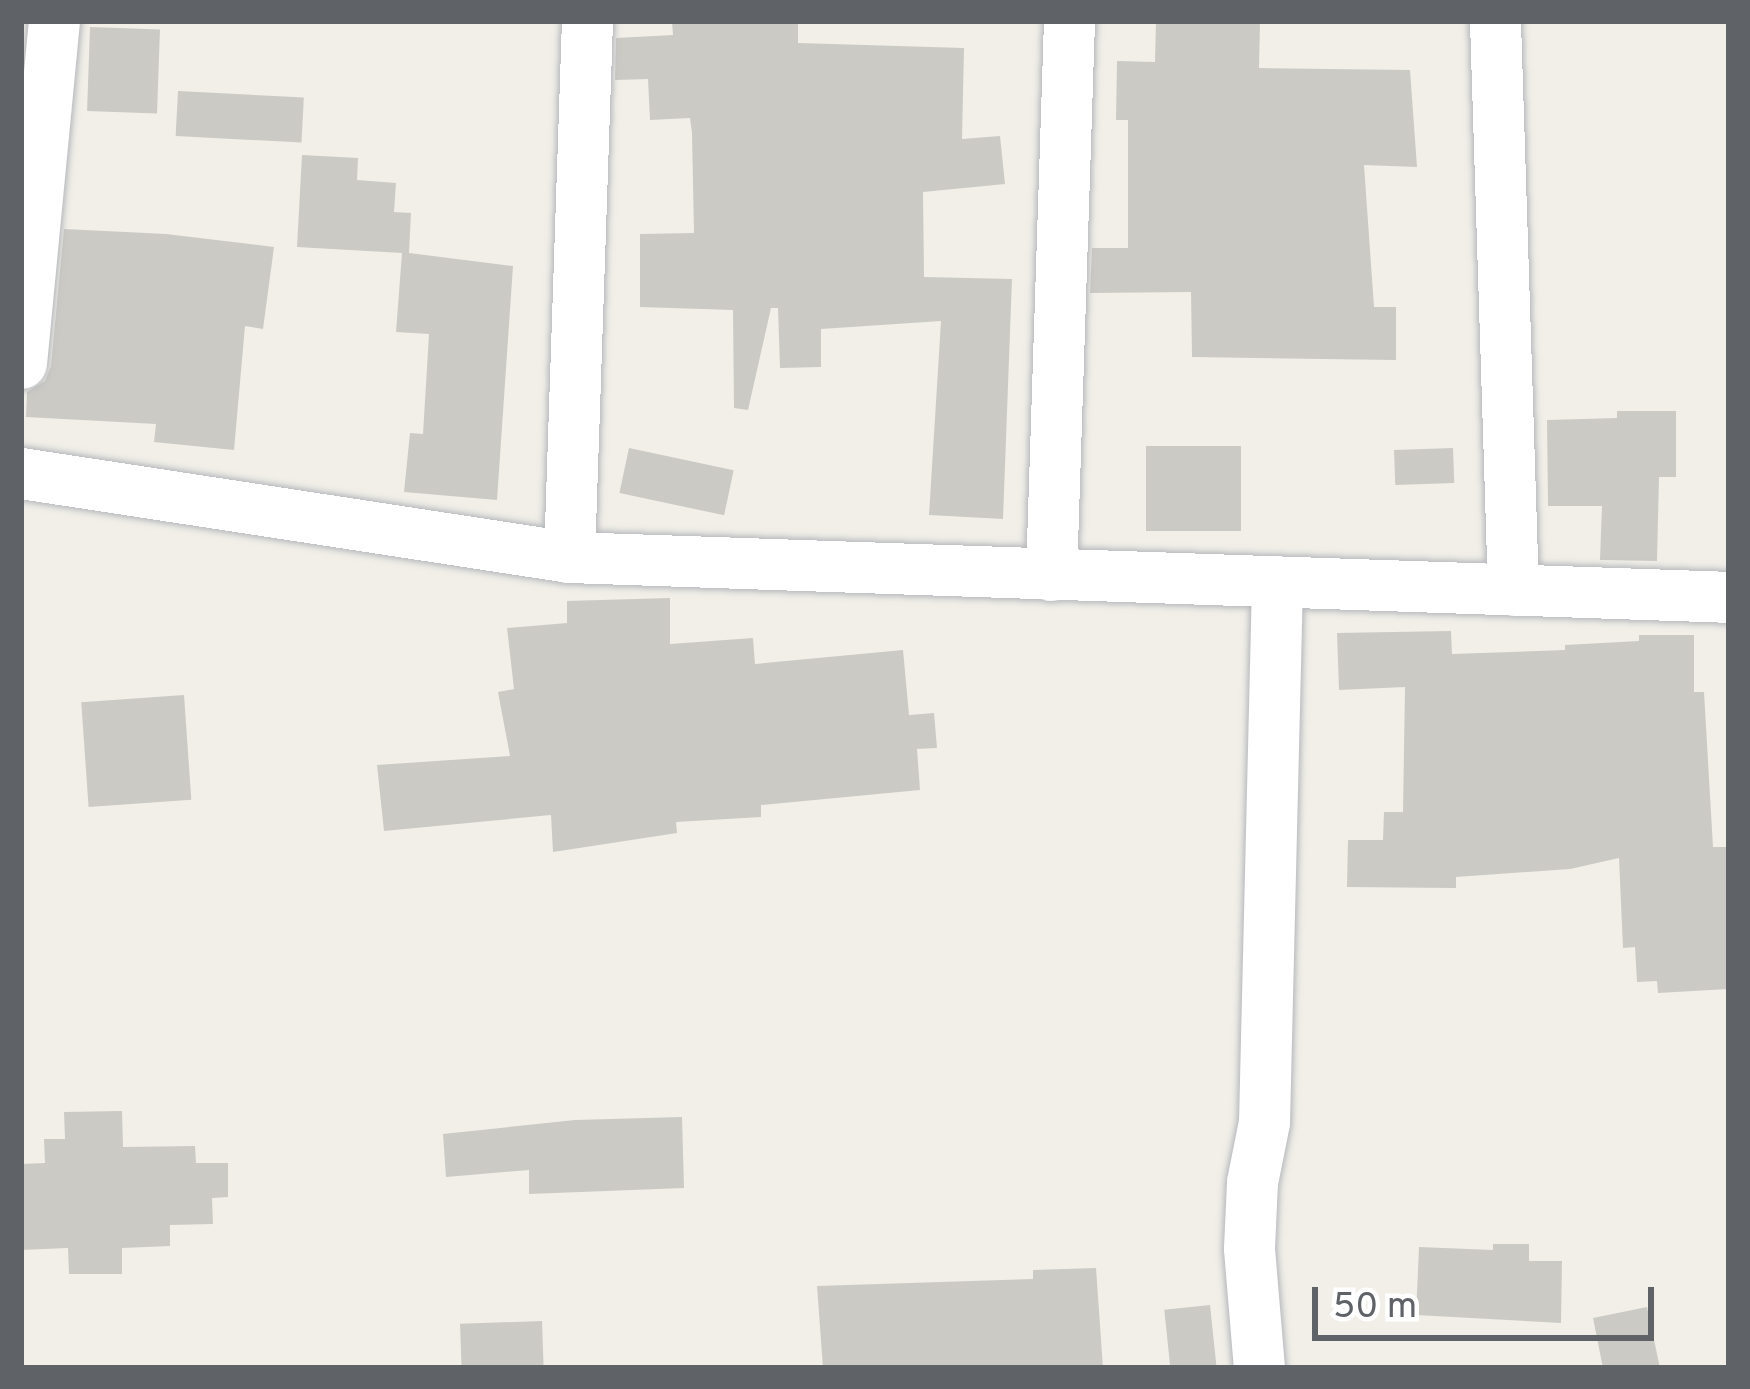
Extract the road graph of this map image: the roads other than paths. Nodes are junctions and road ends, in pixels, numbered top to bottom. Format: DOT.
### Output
graph roads {
  1 [pos="54,21"];
  2 [pos="586,21"];
  3 [pos="1069,21"];
  4 [pos="1496,21"];
  5 [pos="21,363"];
  6 [pos="21,473"];
  7 [pos="569,557"];
  8 [pos="1051,575"];
  9 [pos="1277,581"];
  10 [pos="1513,590"];
  11 [pos="1729,597"];
  12 [pos="1258,1368"];
  1 -- 5 [label="street"];
  2 -- 7 [label="street"];
  3 -- 8 [label="street"];
  4 -- 10 [label="street"];
  6 -- 7 [label="street"];
  7 -- 8 [label="street"];
  8 -- 9 [label="street"];
  9 -- 10 [label="street"];
  9 -- 12 [label="street"];
  10 -- 11 [label="street"];
}
